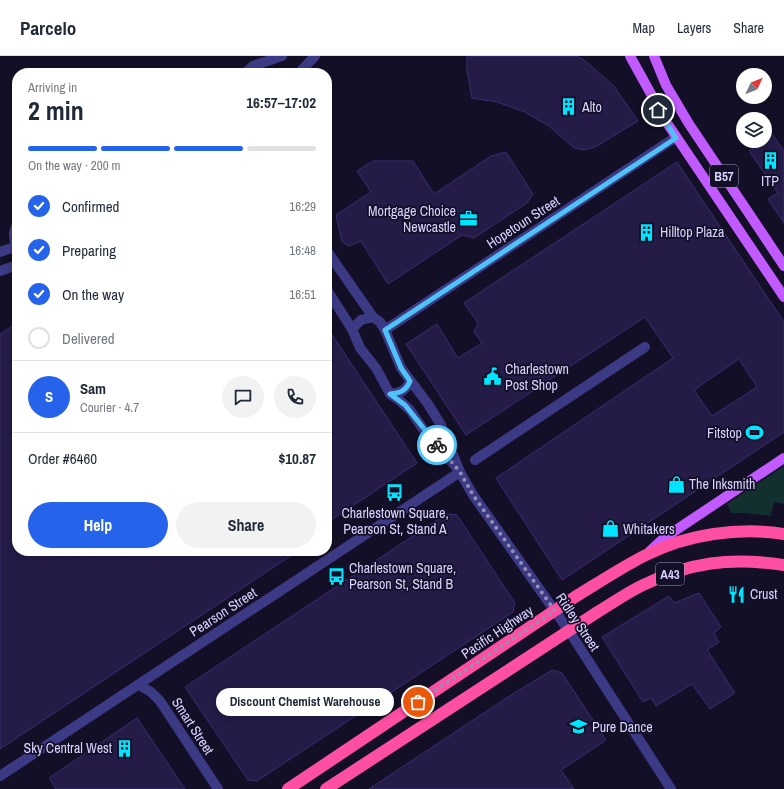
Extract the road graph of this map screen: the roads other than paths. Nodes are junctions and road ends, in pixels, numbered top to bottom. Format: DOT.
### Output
graph roads {
  1 [pos="282,56"];
  2 [pos="315,56"];
  3 [pos="630,56"];
  4 [pos="654,56"];
  5 [pos="251,68"];
  6 [pos="304,68"];
  7 [pos="676,138"];
  8 [pos="12,248"];
  9 [pos="0,252"];
  10 [pos="332,258"];
  11 [pos="784,266"];
  12 [pos="12,267"];
  13 [pos="0,271"];
  14 [pos="784,297"];
  15 [pos="332,298"];
  16 [pos="373,317"];
  17 [pos="352,329"];
  18 [pos="385,330"];
  19 [pos="644,347"];
  20 [pos="410,381"];
  21 [pos="390,394"];
  22 [pos="784,458"];
  23 [pos="476,460"];
  24 [pos="460,472"];
  25 [pos="784,534"];
  26 [pos="647,554"];
  27 [pos="784,565"];
  28 [pos="555,611"];
  29 [pos="569,632"];
  30 [pos="139,684"];
  31 [pos="0,776"];
  32 [pos="218,789"];
  33 [pos="288,789"];
  34 [pos="326,789"];
  35 [pos="671,789"];
  1 -- 5 [label="street"];
  2 -- 6 [label="street"];
  3 -- 7 [label="main road, B57"];
  4 -- 11 [label="main road, B57"];
  7 -- 14 [label="main road, B57"];
  7 -- 18 [label="street, Hopetoun Street"];
  8 -- 9 [label="street"];
  10 -- 16 [label="street, Ridley Street"];
  12 -- 13 [label="street"];
  15 -- 17 [label="street, Ridley Street"];
  16 -- 17 [label="street"];
  16 -- 18 [label="street, Ridley Street"];
  17 -- 21 [label="street, Ridley Street"];
  18 -- 20 [label="street, Ridley Street"];
  19 -- 23 [label="street"];
  20 -- 21 [label="street"];
  20 -- 24 [label="street, Ridley Street"];
  21 -- 24 [label="street, Ridley Street"];
  22 -- 26 [label="main road"];
  24 -- 28 [label="street, Ridley Street"];
  24 -- 30 [label="street, Pearson Street"];
  25 -- 26 [label="highway, Pacific Highway / A43"];
  26 -- 28 [label="highway, Pacific Highway / A43"];
  27 -- 29 [label="highway, A43"];
  28 -- 29 [label="street, Ridley Street"];
  28 -- 33 [label="highway, Pacific Highway / A43"];
  29 -- 34 [label="highway, A43"];
  29 -- 35 [label="street, Ridley Street"];
  30 -- 31 [label="street, Pearson Street"];
  30 -- 32 [label="street, Smart Street"];
}
